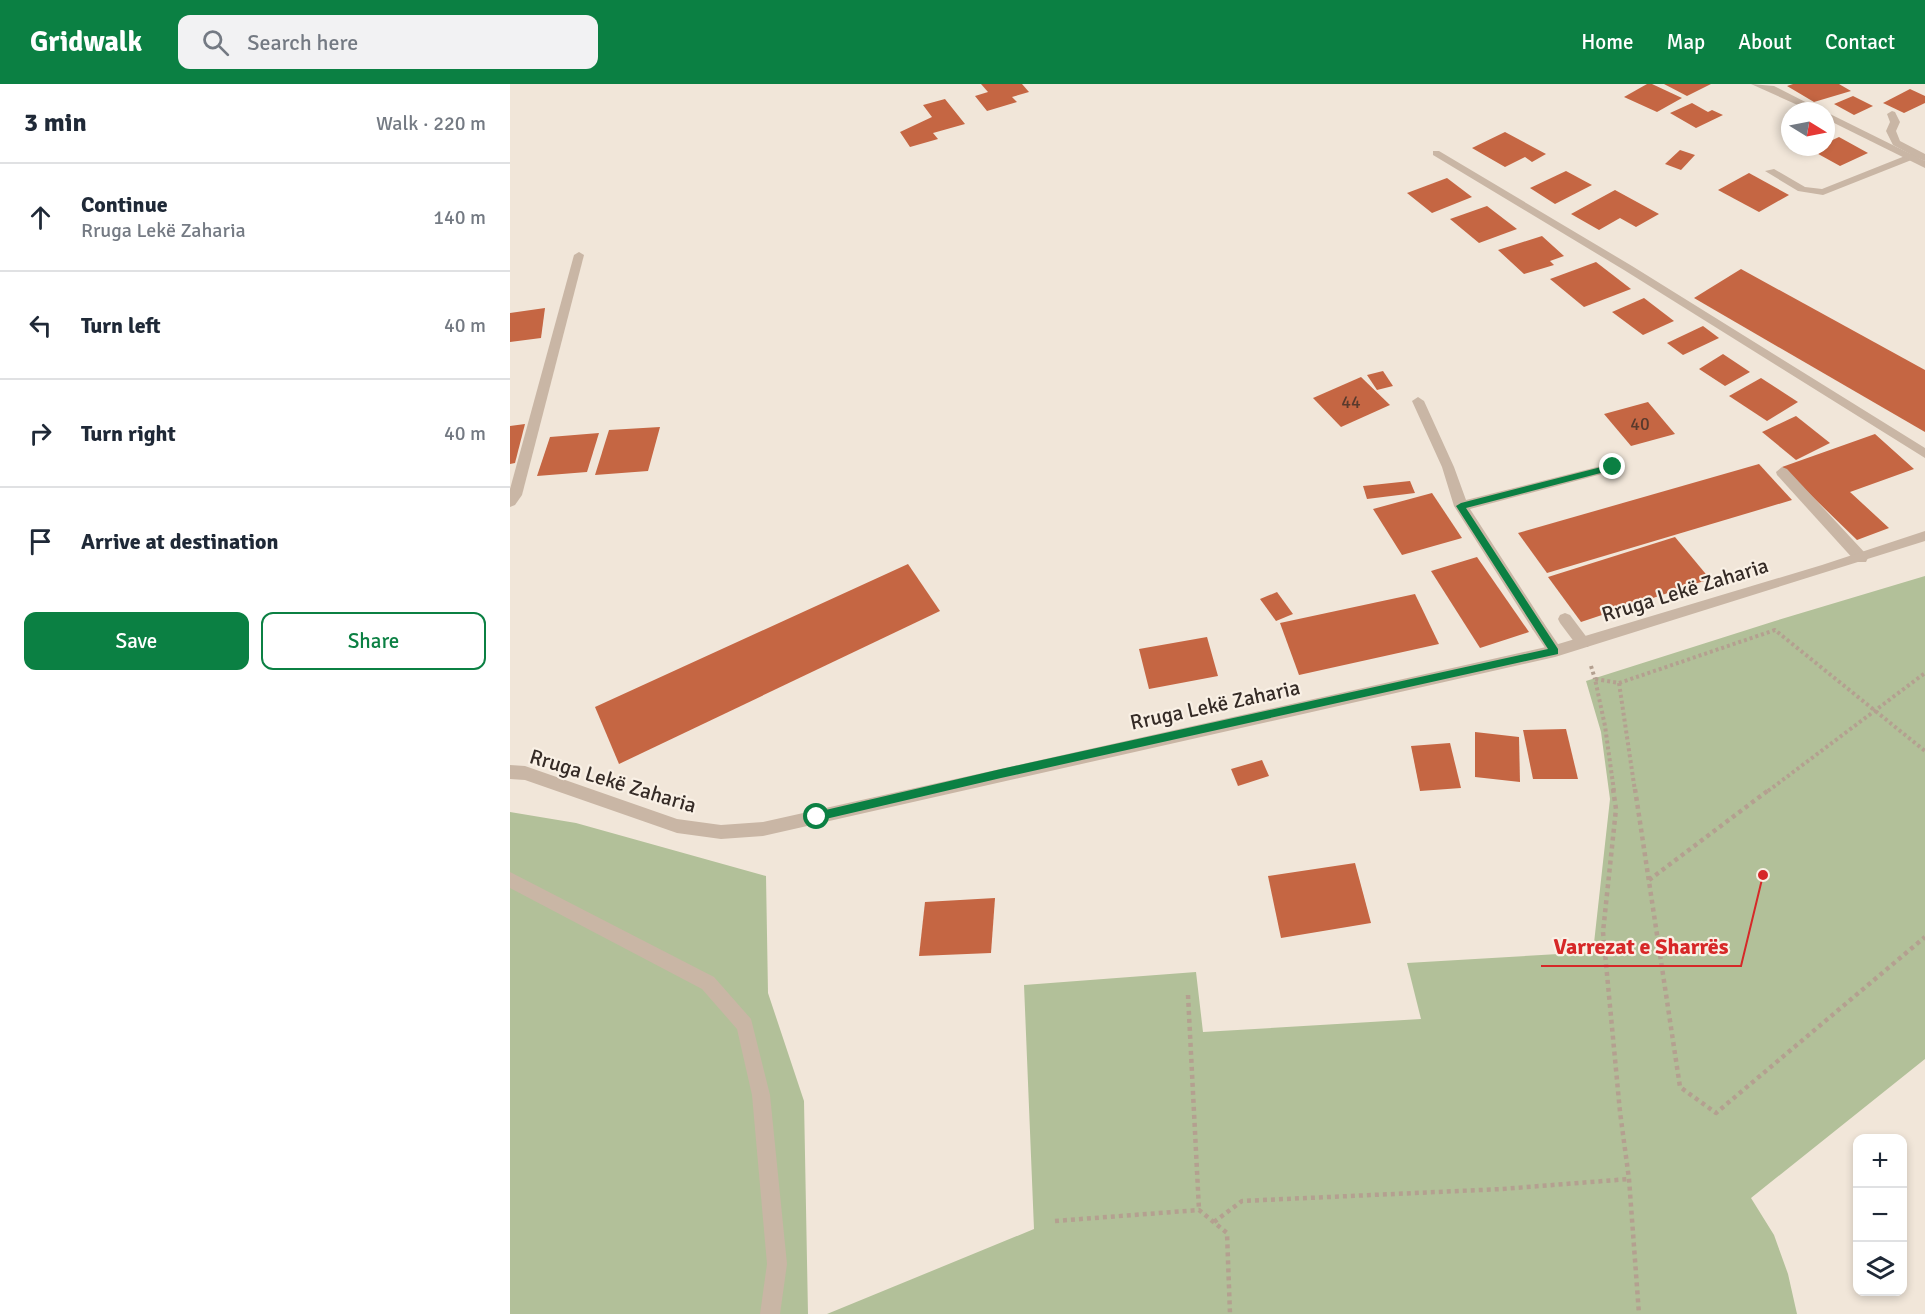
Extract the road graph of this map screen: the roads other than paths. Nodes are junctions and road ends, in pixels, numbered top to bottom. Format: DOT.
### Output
graph roads {
  1 [pos="1756,84"];
  2 [pos="1800,102"];
  3 [pos="1892,114"];
  4 [pos="1835,120"];
  5 [pos="1436,153"];
  6 [pos="1910,158"];
  7 [pos="1925,158"];
  8 [pos="1925,165"];
  9 [pos="1770,171"];
  10 [pos="579,255"];
  11 [pos="1418,401"];
  12 [pos="1925,454"];
  13 [pos="1613,467"];
  14 [pos="1782,472"];
  15 [pos="510,502"];
  16 [pos="1461,506"];
  17 [pos="1925,536"];
  18 [pos="1861,558"];
  19 [pos="1565,619"];
  20 [pos="1583,643"];
  21 [pos="1555,651"];
  22 [pos="510,772"];
  23 [pos="510,880"];
  24 [pos="770,1314"];
  1 -- 2 [label="street"];
  3 -- 7 [label="street"];
  4 -- 6 [label="street"];
  5 -- 12 [label="street"];
  6 -- 8 [label="street"];
  6 -- 9 [label="street"];
  10 -- 15 [label="street"];
  11 -- 16 [label="street"];
  13 -- 16 [label="street"];
  14 -- 18 [label="street"];
  16 -- 21 [label="street"];
  17 -- 18 [label="street, Rruga Lekë Zaharia"];
  18 -- 20 [label="street, Rruga Lekë Zaharia"];
  19 -- 20 [label="street"];
  20 -- 21 [label="street, Rruga Lekë Zaharia"];
  21 -- 22 [label="street, Rruga Lekë Zaharia"];
  23 -- 24 [label="street"];
}
